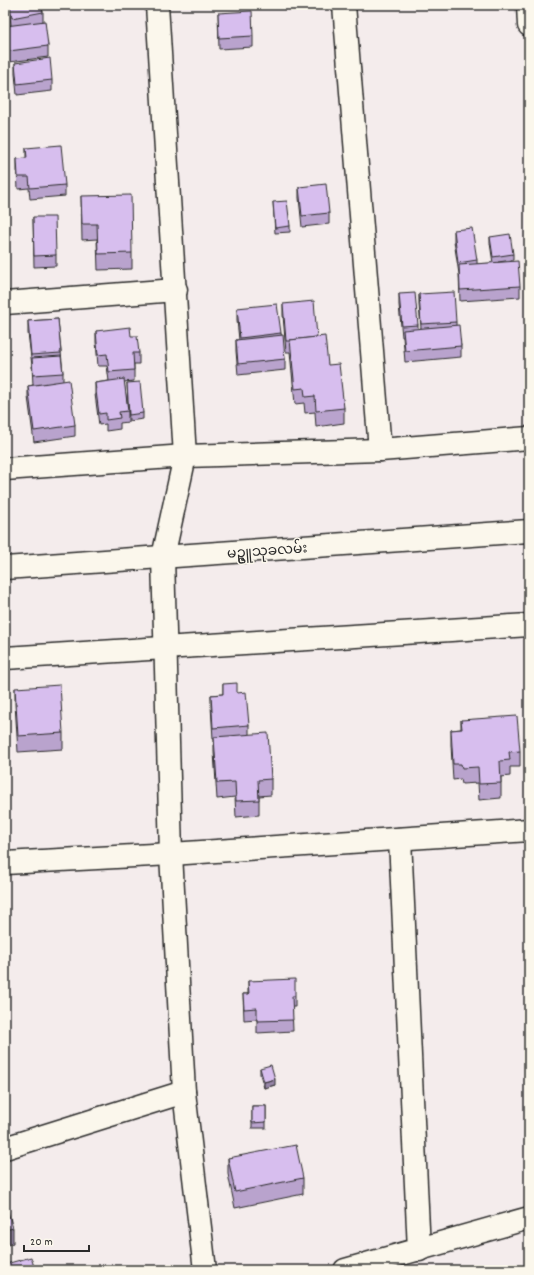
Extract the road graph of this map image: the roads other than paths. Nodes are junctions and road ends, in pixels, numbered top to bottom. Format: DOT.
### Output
graph roads {
  1 [pos="157,5"];
  2 [pos="344,5"];
  3 [pos="528,5"];
  4 [pos="529,24"];
  5 [pos="176,290"];
  6 [pos="5,303"];
  7 [pos="529,438"];
  8 [pos="380,450"];
  9 [pos="185,456"];
  10 [pos="5,469"];
  11 [pos="529,532"];
  12 [pos="163,557"];
  13 [pos="5,568"];
  14 [pos="529,625"];
  15 [pos="167,648"];
  16 [pos="5,658"];
  17 [pos="529,830"];
  18 [pos="400,839"];
  19 [pos="172,854"];
  20 [pos="5,863"];
  21 [pos="184,1092"];
  22 [pos="5,1148"];
  23 [pos="529,1218"];
  24 [pos="419,1250"];
  25 [pos="206,1270"];
  26 [pos="345,1270"];
  1 -- 5 [label="street"];
  2 -- 8 [label="street"];
  3 -- 4 [label="street"];
  5 -- 6 [label="street"];
  5 -- 9 [label="street"];
  7 -- 8 [label="street"];
  8 -- 9 [label="street"];
  9 -- 10 [label="street"];
  9 -- 12 [label="street"];
  11 -- 12 [label="street, မဥ္ဇူသုခလမ်း"];
  12 -- 13 [label="street, မဥ္ဇူသုခလမ်း"];
  12 -- 15 [label="street"];
  14 -- 15 [label="street"];
  15 -- 16 [label="street"];
  15 -- 19 [label="street"];
  17 -- 18 [label="street"];
  18 -- 19 [label="street"];
  18 -- 24 [label="street"];
  19 -- 20 [label="street"];
  19 -- 21 [label="street"];
  21 -- 22 [label="street"];
  21 -- 25 [label="street"];
  23 -- 24 [label="street"];
  24 -- 26 [label="street"];
}
